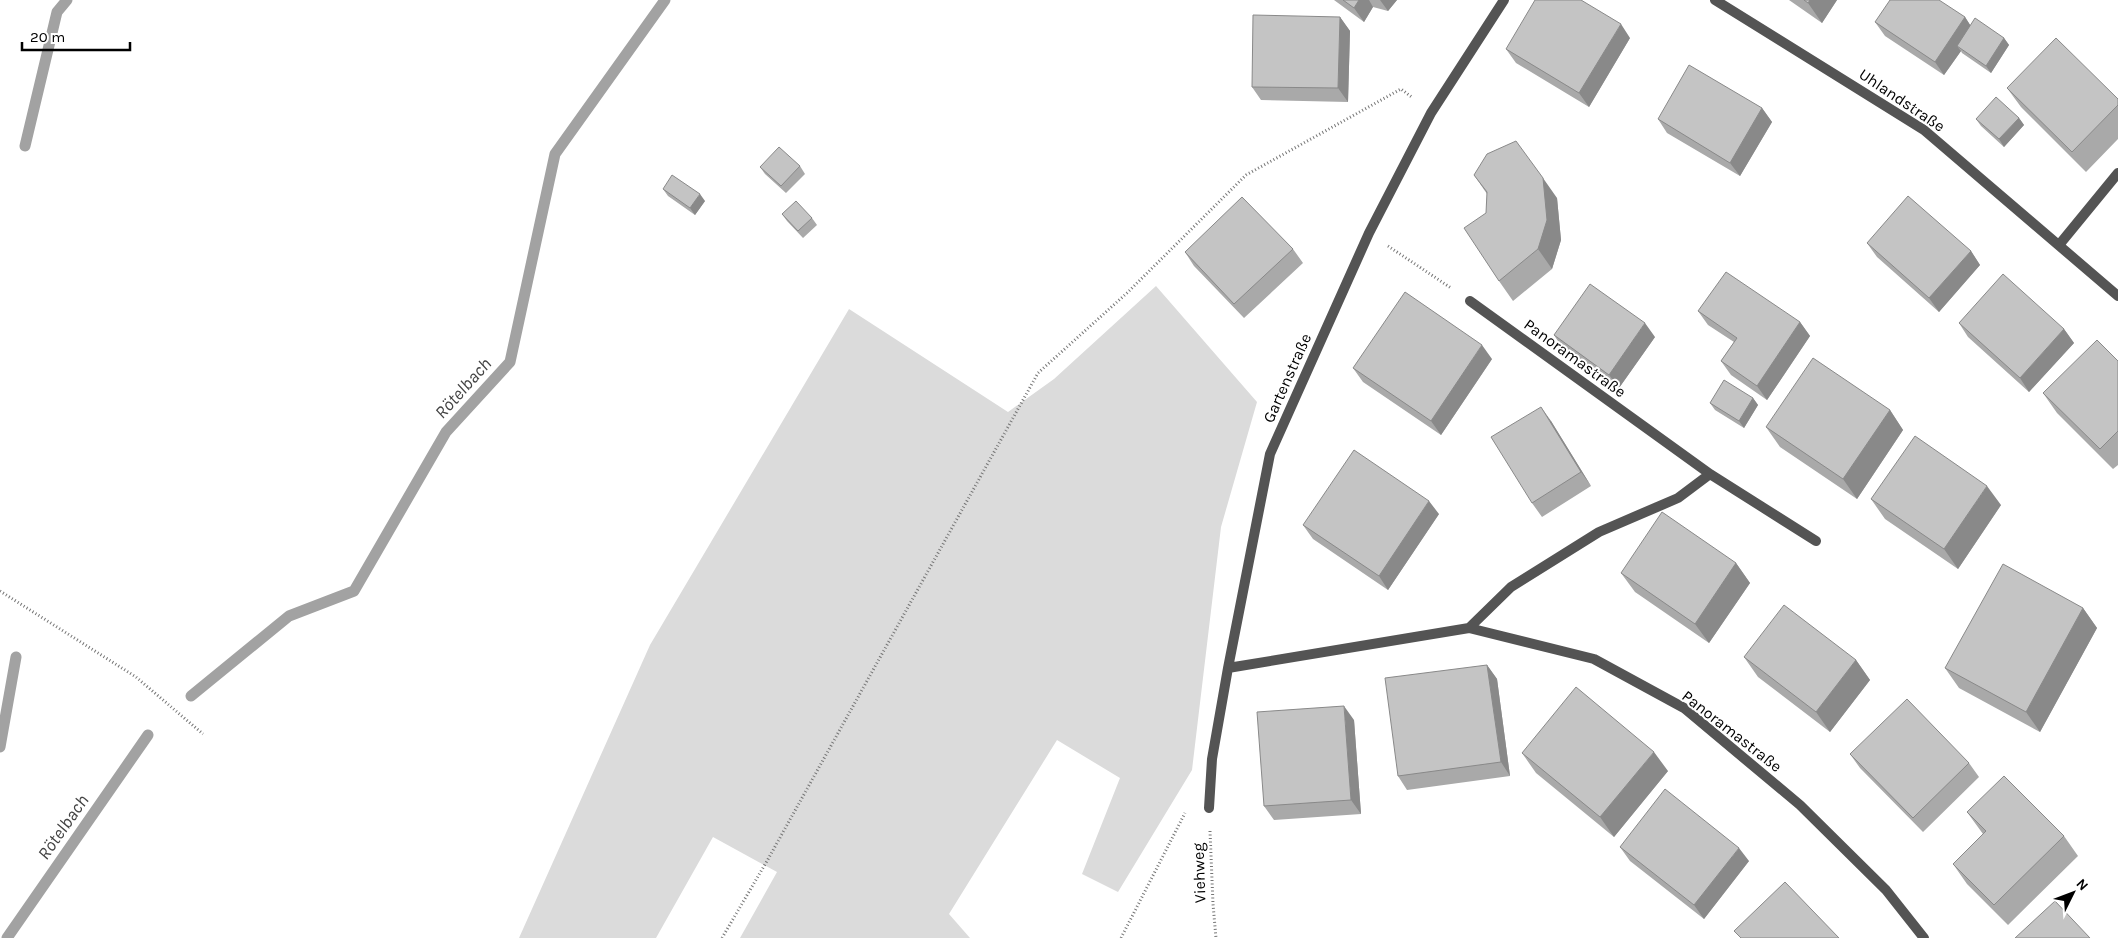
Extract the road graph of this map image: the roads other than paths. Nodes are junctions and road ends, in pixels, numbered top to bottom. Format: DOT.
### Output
graph roads {
  1 [pos="1504,0"];
  2 [pos="1715,0"];
  3 [pos="2118,173"];
  4 [pos="2059,245"];
  5 [pos="2118,296"];
  6 [pos="1470,301"];
  7 [pos="1710,474"];
  8 [pos="1816,541"];
  9 [pos="1469,628"];
  10 [pos="1228,668"];
  11 [pos="1209,808"];
  12 [pos="1924,938"];
  1 -- 10 [label="street, Gartenstraße"];
  2 -- 4 [label="street, Uhlandstraße"];
  3 -- 4 [label="street"];
  4 -- 5 [label="street, Uhlandstraße"];
  6 -- 7 [label="street, Panoramastraße"];
  7 -- 8 [label="street, Panoramastraße"];
  7 -- 9 [label="street"];
  9 -- 10 [label="street, Panoramastraße"];
  9 -- 12 [label="street, Panoramastraße"];
  10 -- 11 [label="street, Gartenstraße"];
}
